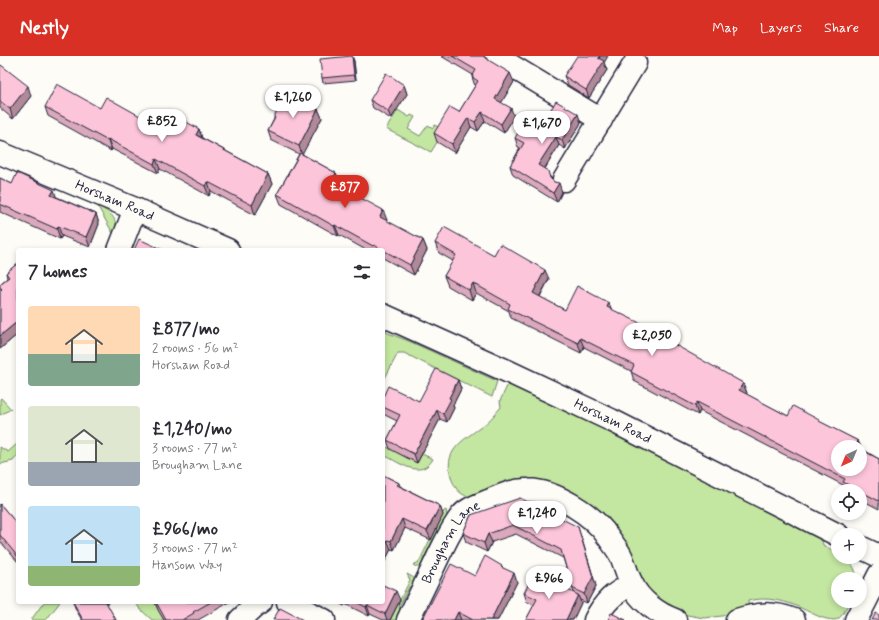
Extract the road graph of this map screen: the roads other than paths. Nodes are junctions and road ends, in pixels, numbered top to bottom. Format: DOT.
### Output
graph roads {
  1 [pos="495,56"];
  2 [pos="635,63"];
  3 [pos="601,120"];
  4 [pos="0,153"];
  5 [pos="564,180"];
  6 [pos="135,209"];
  7 [pos="120,248"];
  8 [pos="223,248"];
  9 [pos="385,317"];
  10 [pos="831,532"];
  11 [pos="867,550"];
  12 [pos="879,556"];
  13 [pos="879,575"];
  14 [pos="632,584"];
  15 [pos="258,604"];
  16 [pos="292,604"];
  17 [pos="240,620"];
  18 [pos="324,620"];
  19 [pos="408,620"];
  20 [pos="595,620"];
  21 [pos="675,620"];
  22 [pos="737,620"];
  23 [pos="794,620"];
  24 [pos="856,620"];
  1 -- 3 [label="street"];
  2 -- 3 [label="street"];
  3 -- 5 [label="street"];
  4 -- 6 [label="street, Horsham Road"];
  6 -- 7 [label="street"];
  6 -- 8 [label="street, Horsham Road"];
  9 -- 10 [label="street, Horsham Road"];
  11 -- 12 [label="street"];
  13 -- 24 [label="street"];
  14 -- 19 [label="street, Brougham Lane"];
  14 -- 20 [label="street"];
  14 -- 21 [label="street, Brougham Lane"];
  15 -- 17 [label="street"];
  16 -- 18 [label="street"];
  22 -- 23 [label="street"];
}
